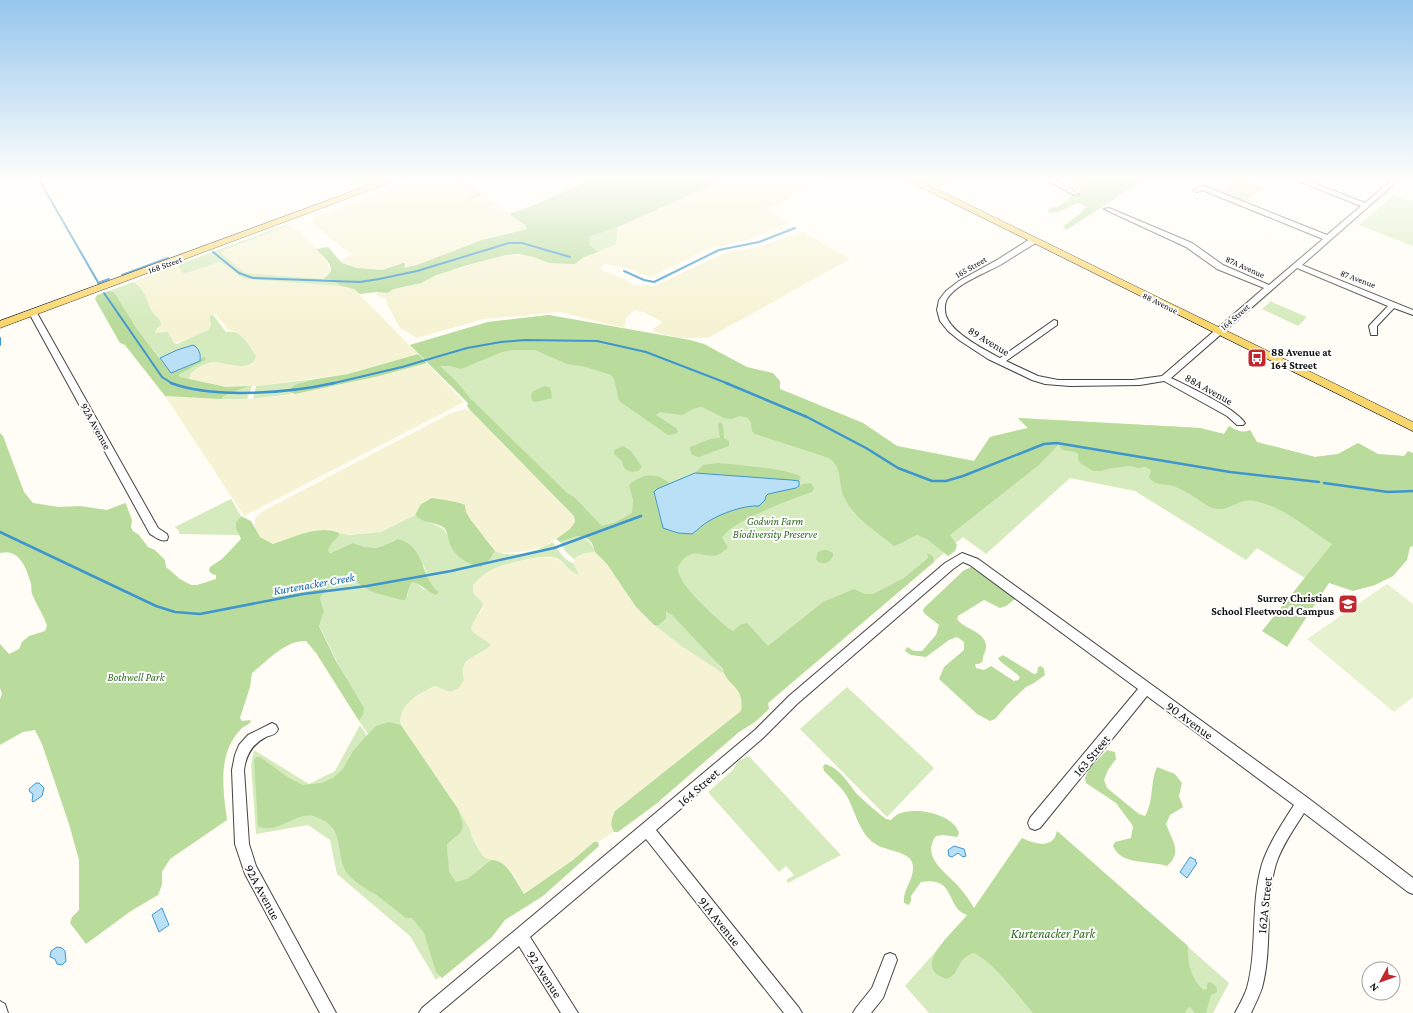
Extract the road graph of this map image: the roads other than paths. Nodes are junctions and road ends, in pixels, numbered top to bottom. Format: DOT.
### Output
graph roads {
  1 [pos="270,225"];
  2 [pos="1002,225"];
  3 [pos="1144,225"];
  4 [pos="1297,225"];
  5 [pos="1343,225"];
  6 [pos="1328,238"];
  7 [pos="1033,241"];
  8 [pos="1296,265"];
  9 [pos="1270,288"];
  10 [pos="942,302"];
  11 [pos="1394,304"];
  12 [pos="33,313"];
  13 [pos="1413,313"];
  14 [pos="1054,323"];
  15 [pos="0,325"];
  16 [pos="1219,332"];
  17 [pos="1374,333"];
  18 [pos="1000,361"];
  19 [pos="1165,378"];
  20 [pos="1044,381"];
  21 [pos="1240,423"];
  22 [pos="1413,427"];
  23 [pos="162,537"];
  24 [pos="965,557"];
  25 [pos="1146,688"];
  26 [pos="272,728"];
  27 [pos="1303,803"];
  28 [pos="1035,823"];
  29 [pos="647,830"];
  30 [pos="1413,887"];
  31 [pos="520,935"];
  32 [pos="890,960"];
  33 [pos="0,1009"];
  34 [pos="0,1013"];
  35 [pos="328,1013"];
  36 [pos="427,1013"];
  37 [pos="570,1013"];
  38 [pos="794,1013"];
  39 [pos="861,1013"];
  40 [pos="1243,1013"];
  1 -- 12 [label="main road, 168 Street"];
  2 -- 7 [label="main road, 88 Avenue"];
  3 -- 9 [label="street, 87A Avenue"];
  4 -- 6 [label="street"];
  5 -- 6 [label="street, 164 Street"];
  6 -- 8 [label="street, 164 Street"];
  7 -- 10 [label="street, 165 Street"];
  7 -- 16 [label="main road, 88 Avenue"];
  8 -- 9 [label="street, 164 Street"];
  8 -- 11 [label="street, 87 Avenue"];
  9 -- 16 [label="street, 164 Street"];
  10 -- 18 [label="street, 89 Avenue"];
  11 -- 13 [label="street, 87 Avenue"];
  11 -- 17 [label="street"];
  12 -- 15 [label="main road, 168 Street"];
  12 -- 23 [label="street, 92A Avenue"];
  14 -- 18 [label="street"];
  16 -- 19 [label="street, 164 Street"];
  16 -- 22 [label="main road, 88 Avenue"];
  18 -- 20 [label="street, 89 Avenue"];
  19 -- 20 [label="street, 164 Street"];
  19 -- 21 [label="street, 88A Avenue"];
  24 -- 25 [label="street, 90 Avenue"];
  24 -- 29 [label="street, 164 Street"];
  25 -- 27 [label="street, 90 Avenue"];
  25 -- 28 [label="street, 163 Street"];
  26 -- 35 [label="street, 92A Avenue"];
  27 -- 30 [label="street, 90 Avenue"];
  27 -- 40 [label="street, 162A Street"];
  29 -- 31 [label="street, 164 Street"];
  29 -- 38 [label="street, 91A Avenue"];
  31 -- 36 [label="street, 164 Street"];
  31 -- 37 [label="street, 92 Avenue"];
  32 -- 39 [label="street"];
  33 -- 34 [label="street"];
}
